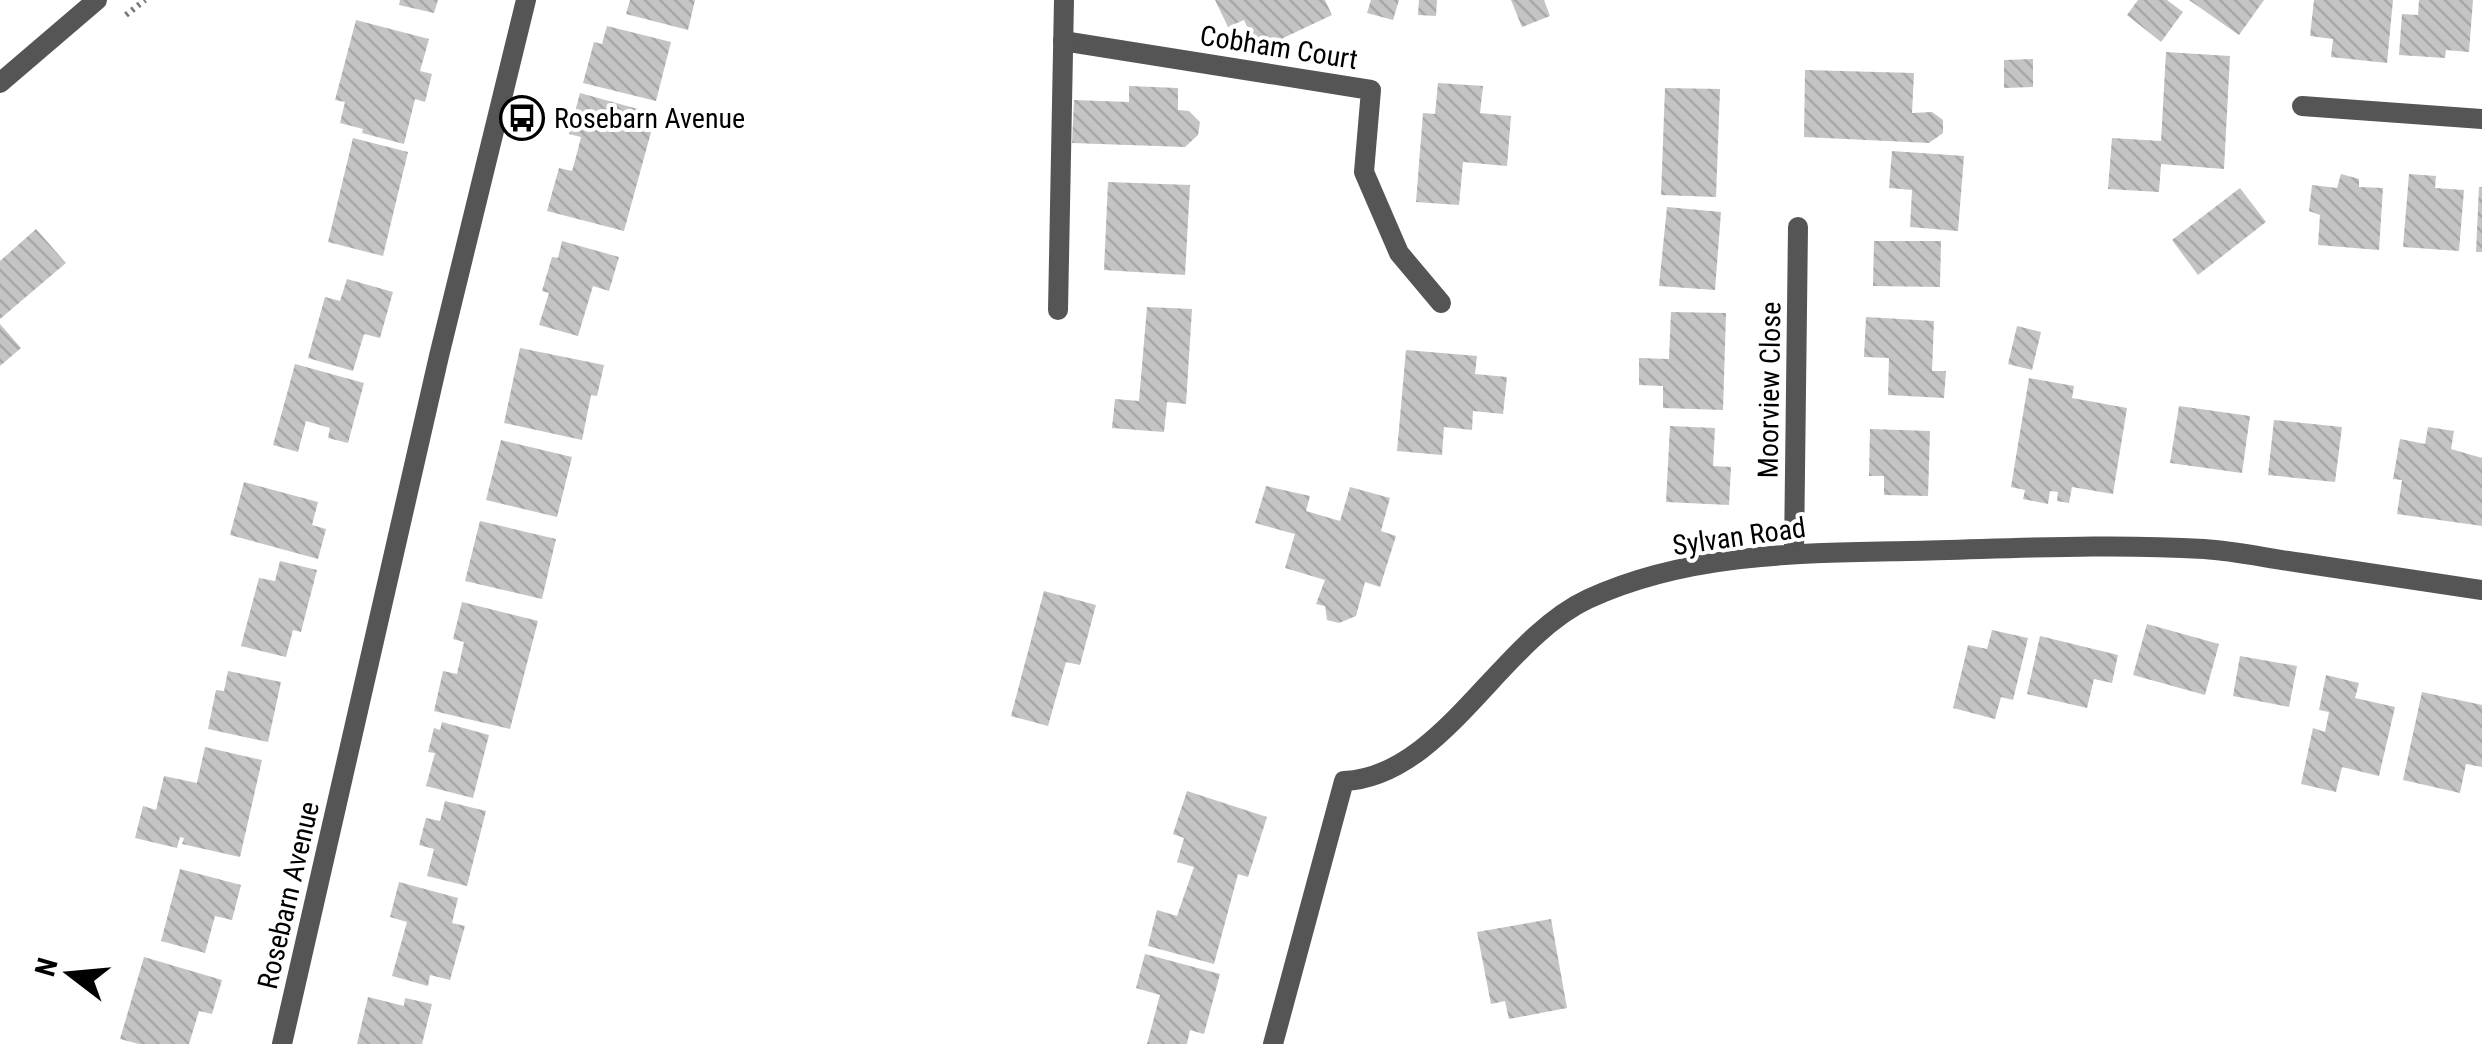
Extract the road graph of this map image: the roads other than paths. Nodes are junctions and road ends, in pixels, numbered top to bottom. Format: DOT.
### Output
graph roads {
  1 [pos="96,0"];
  2 [pos="526,0"];
  3 [pos="1064,0"];
  4 [pos="1062,41"];
  5 [pos="0,83"];
  6 [pos="2302,106"];
  7 [pos="2482,119"];
  8 [pos="1798,228"];
  9 [pos="1442,303"];
  10 [pos="1058,310"];
  11 [pos="1794,553"];
  12 [pos="2482,590"];
  13 [pos="282,1044"];
  14 [pos="1273,1044"];
  1 -- 5 [label="street"];
  2 -- 13 [label="street, Rosebarn Avenue"];
  3 -- 4 [label="street"];
  4 -- 9 [label="street, Cobham Court"];
  4 -- 10 [label="street"];
  6 -- 7 [label="street"];
  8 -- 11 [label="street, Moorview Close"];
  11 -- 12 [label="street, Sylvan Road"];
  11 -- 14 [label="street, Sylvan Road"];
}
